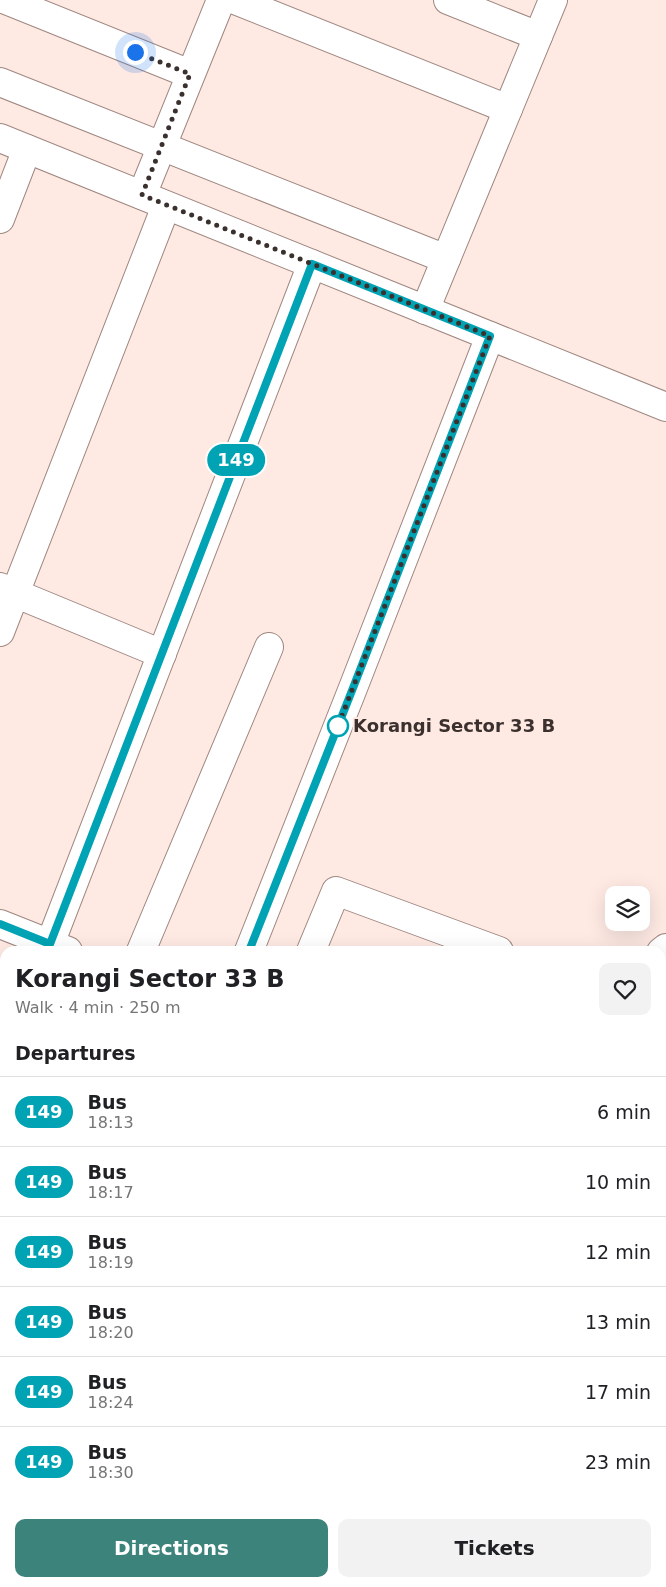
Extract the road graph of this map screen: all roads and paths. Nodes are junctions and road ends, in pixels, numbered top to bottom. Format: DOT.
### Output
graph roads {
  1 [pos="6,0"];
  2 [pos="220,0"];
  3 [pos="235,0"];
  4 [pos="448,0"];
  5 [pos="553,0"];
  6 [pos="538,36"];
  7 [pos="190,74"];
  8 [pos="0,82"];
  9 [pos="508,109"];
  10 [pos="0,138"];
  11 [pos="162,146"];
  12 [pos="27,149"];
  13 [pos="142,195"];
  14 [pos="166,206"];
  15 [pos="0,219"];
  16 [pos="446,259"];
  17 [pos="312,264"];
  18 [pos="425,310"];
  19 [pos="490,336"];
  20 [pos="666,408"];
  21 [pos="8,590"];
  22 [pos="0,632"];
  23 [pos="269,647"];
  24 [pos="162,654"];
  25 [pos="0,924"];
  26 [pos="54,946"];
  27 [pos="60,946"];
  28 [pos="143,946"];
  29 [pos="251,946"];
  30 [pos="313,946"];
  31 [pos="485,946"];
  1 -- 7 [label="street"];
  2 -- 7 [label="street"];
  3 -- 9 [label="street"];
  4 -- 6 [label="street"];
  5 -- 6 [label="street"];
  6 -- 9 [label="street"];
  7 -- 11 [label="street"];
  8 -- 11 [label="street"];
  9 -- 16 [label="street"];
  10 -- 12 [label="street"];
  11 -- 13 [label="street"];
  11 -- 16 [label="street"];
  12 -- 13 [label="street"];
  12 -- 15 [label="street"];
  13 -- 14 [label="street"];
  14 -- 17 [label="street"];
  14 -- 21 [label="street"];
  16 -- 18 [label="street"];
  17 -- 18 [label="street"];
  17 -- 24 [label="street"];
  18 -- 19 [label="street"];
  19 -- 20 [label="street"];
  19 -- 29 [label="street"];
  21 -- 22 [label="street"];
  21 -- 24 [label="street"];
  23 -- 28 [label="street"];
  24 -- 27 [label="street"];
  25 -- 26 [label="street"];
  30 -- 31 [label="street"];
}
